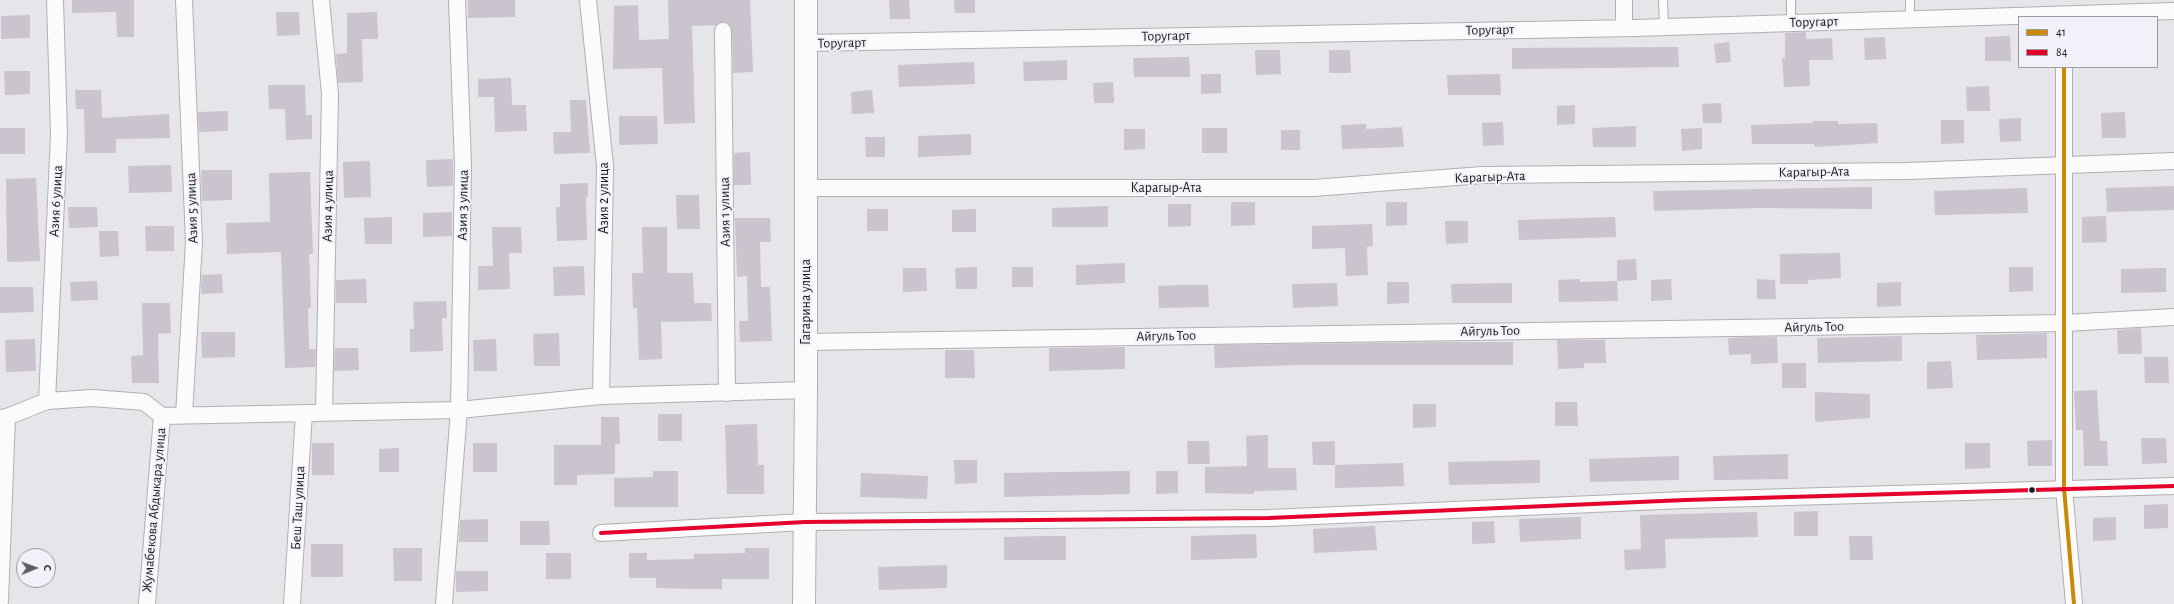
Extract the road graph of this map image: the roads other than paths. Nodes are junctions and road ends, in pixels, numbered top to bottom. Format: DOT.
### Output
graph roads {
  1 [pos="55,0"];
  2 [pos="184,0"];
  3 [pos="321,0"];
  4 [pos="457,0"];
  5 [pos="588,0"];
  6 [pos="806,0"];
  7 [pos="1624,0"];
  8 [pos="1663,0"];
  9 [pos="1791,0"];
  10 [pos="1910,0"];
  11 [pos="2064,10"];
  12 [pos="2174,11"];
  13 [pos="1910,18"];
  14 [pos="1791,23"];
  15 [pos="1664,27"];
  16 [pos="1624,28"];
  17 [pos="723,31"];
  18 [pos="806,43"];
  19 [pos="2064,68"];
  20 [pos="2174,161"];
  21 [pos="2065,165"];
  22 [pos="806,188"];
  23 [pos="2174,317"];
  24 [pos="2065,323"];
  25 [pos="806,342"];
  26 [pos="806,390"];
  27 [pos="727,393"];
  28 [pos="601,396"];
  29 [pos="47,401"];
  30 [pos="459,410"];
  31 [pos="324,412"];
  32 [pos="304,413"];
  33 [pos="184,415"];
  34 [pos="162,416"];
  35 [pos="4,417"];
  36 [pos="2174,486"];
  37 [pos="2064,488"];
  38 [pos="805,522"];
  39 [pos="600,533"];
  40 [pos="0,601"];
  41 [pos="146,604"];
  42 [pos="292,604"];
  43 [pos="444,604"];
  44 [pos="804,604"];
  45 [pos="2074,604"];
  1 -- 29 [label="street, Азия 6 улица"];
  2 -- 33 [label="street, Азия 5 улица"];
  3 -- 31 [label="street, Азия 4 улица"];
  4 -- 30 [label="street, Азия 3 улица"];
  5 -- 28 [label="street, Азия 2 улица"];
  6 -- 18 [label="main road, Гагарина улица"];
  7 -- 16 [label="street"];
  8 -- 15 [label="lane"];
  9 -- 14 [label="lane"];
  10 -- 13 [label="lane"];
  11 -- 12 [label="street, Торугарт"];
  11 -- 13 [label="street, Торугарт"];
  13 -- 14 [label="street, Торугарт"];
  14 -- 15 [label="street, Торугарт"];
  15 -- 16 [label="street, Торугарт"];
  16 -- 18 [label="street, Торугарт"];
  17 -- 27 [label="street, Азия 1 улица"];
  18 -- 22 [label="main road, Гагарина улица"];
  19 -- 21 [label="street"];
  20 -- 21 [label="street, Карагыр-Ата"];
  21 -- 22 [label="street, Карагыр-Ата"];
  21 -- 24 [label="street"];
  22 -- 25 [label="main road, Гагарина улица"];
  23 -- 24 [label="street, Айгуль Тоо"];
  24 -- 25 [label="street, Айгуль Тоо"];
  24 -- 37 [label="street"];
  25 -- 26 [label="main road, Гагарина улица"];
  26 -- 27 [label="street"];
  26 -- 38 [label="main road, Гагарина улица"];
  27 -- 28 [label="street"];
  28 -- 30 [label="street"];
  29 -- 34 [label="street"];
  29 -- 35 [label="street"];
  30 -- 31 [label="street"];
  30 -- 43 [label="street, Азия 3 улица"];
  31 -- 32 [label="street"];
  32 -- 33 [label="street"];
  32 -- 42 [label="street, Беш Таш улица"];
  33 -- 34 [label="street"];
  34 -- 41 [label="street, Жумабекова Абдыкара улица"];
  35 -- 40 [label="street"];
  36 -- 37 [label="street"];
  37 -- 38 [label="street"];
  37 -- 45 [label="street"];
  38 -- 39 [label="street"];
  38 -- 44 [label="main road, Гагарина улица"];
}
